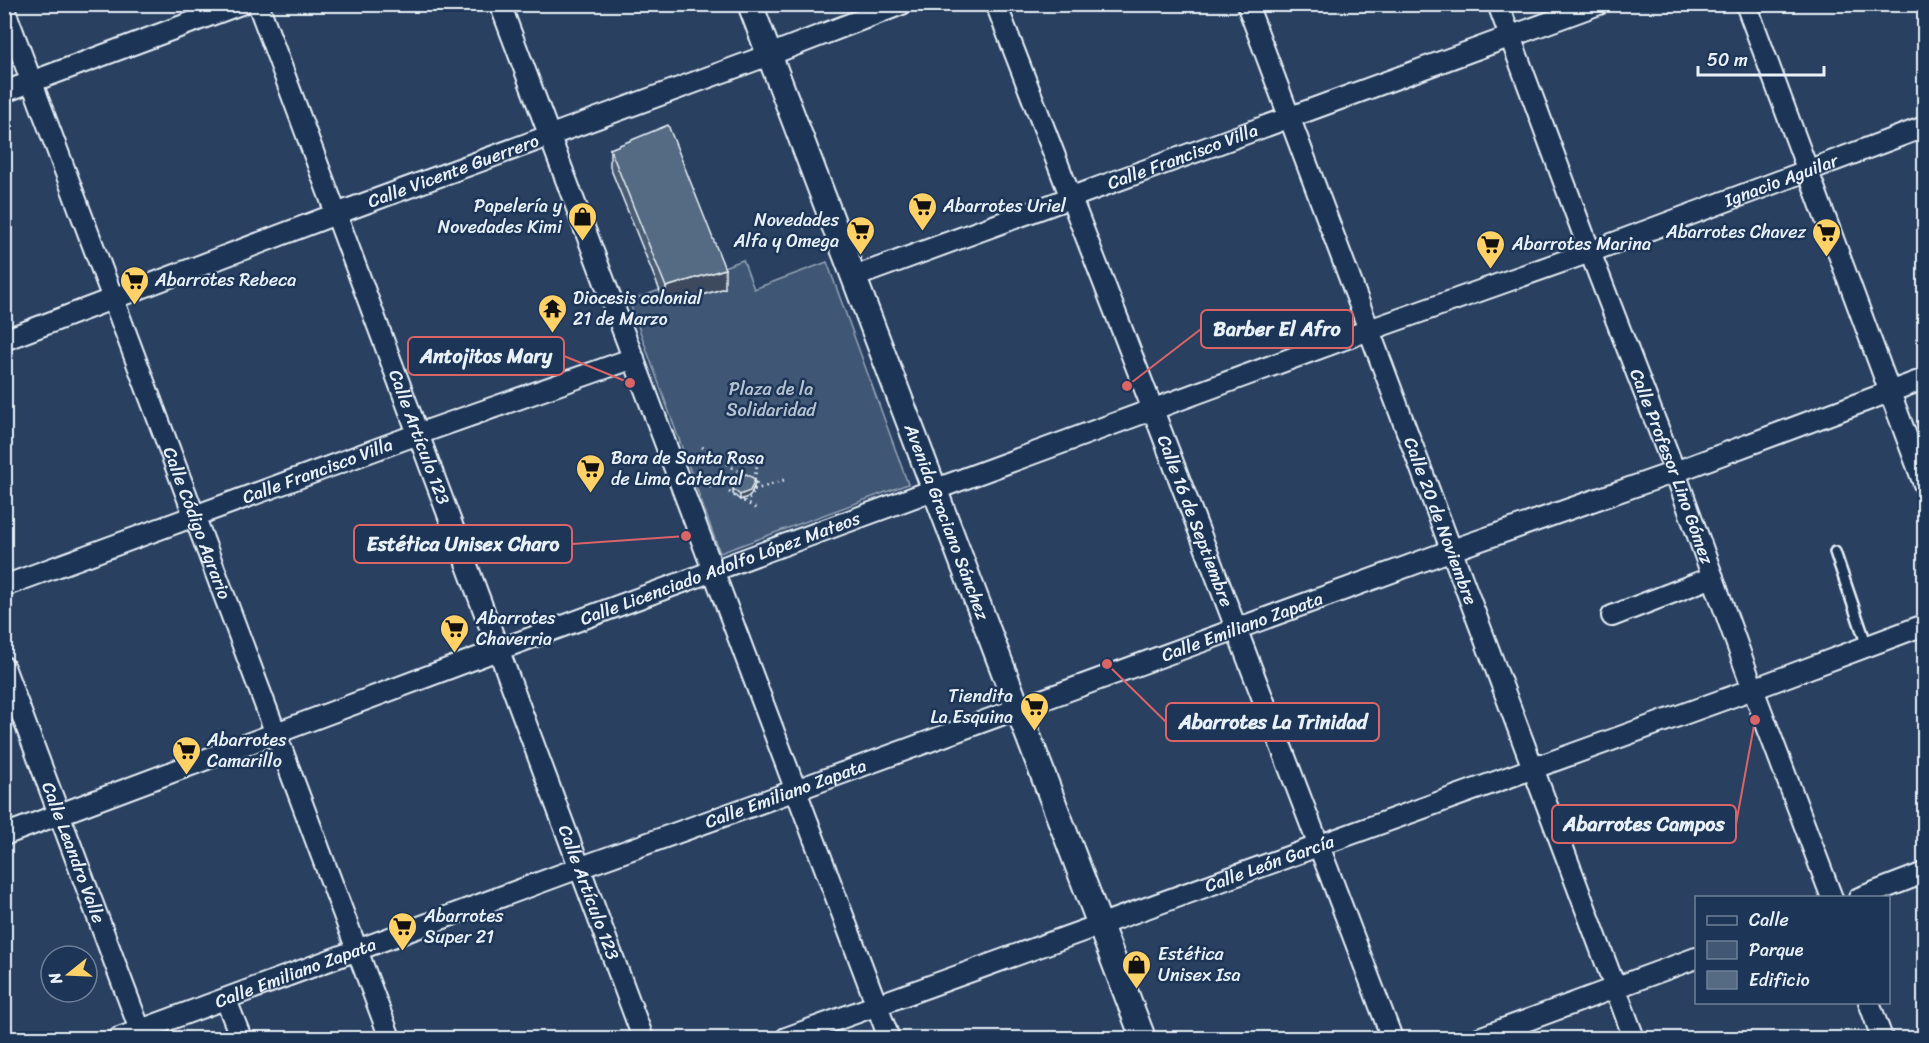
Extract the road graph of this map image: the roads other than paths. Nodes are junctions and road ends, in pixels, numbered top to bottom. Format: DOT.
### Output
graph roads {
  1 [pos="241,4"];
  2 [pos="258,4"];
  3 [pos="500,4"];
  4 [pos="750,4"];
  5 [pos="902,4"];
  6 [pos="996,4"];
  7 [pos="1247,4"];
  8 [pos="1498,4"];
  9 [pos="1746,4"];
  10 [pos="1592,6"];
  11 [pos="4,8"];
  12 [pos="1510,36"];
  13 [pos="769,56"];
  14 [pos="32,82"];
  15 [pos="4,92"];
  16 [pos="1289,117"];
  17 [pos="1924,127"];
  18 [pos="549,136"];
  19 [pos="1809,171"];
  20 [pos="1070,198"];
  21 [pos="336,214"];
  22 [pos="1590,252"];
  23 [pos="854,277"];
  24 [pos="113,299"];
  25 [pos="1369,330"];
  26 [pos="4,340"];
  27 [pos="634,358"];
  28 [pos="1924,379"];
  29 [pos="1891,392"];
  30 [pos="1154,410"];
  31 [pos="418,435"];
  32 [pos="1676,472"];
  33 [pos="1924,484"];
  34 [pos="935,491"];
  35 [pos="195,518"];
  36 [pos="1452,550"];
  37 [pos="1834,552"];
  38 [pos="714,573"];
  39 [pos="1713,577"];
  40 [pos="4,586"];
  41 [pos="1612,616"];
  42 [pos="1924,625"];
  43 [pos="1236,629"];
  44 [pos="1867,646"];
  45 [pos="498,650"];
  46 [pos="4,667"];
  47 [pos="1753,689"];
  48 [pos="1018,709"];
  49 [pos="276,734"];
  50 [pos="1533,769"];
  51 [pos="796,790"];
  52 [pos="60,814"];
  53 [pos="4,835"];
  54 [pos="1318,847"];
  55 [pos="579,868"];
  56 [pos="1924,873"];
  57 [pos="1832,896"];
  58 [pos="1862,896"];
  59 [pos="1100,925"];
  60 [pos="357,951"];
  61 [pos="1695,958"];
  62 [pos="1616,988"];
  63 [pos="226,1000"];
  64 [pos="1870,1004"];
  65 [pos="877,1006"];
  66 [pos="142,1035"];
  67 [pos="119,1038"];
  68 [pos="241,1038"];
  69 [pos="390,1038"];
  70 [pos="643,1038"];
  71 [pos="786,1038"];
  72 [pos="890,1038"];
  73 [pos="1143,1038"];
  74 [pos="1392,1038"];
  75 [pos="1479,1038"];
  76 [pos="1634,1038"];
  77 [pos="1882,1038"];
  1 -- 14 [label="street"];
  2 -- 21 [label="street, Calle Artículo 123"];
  3 -- 18 [label="street"];
  4 -- 13 [label="street, Avenida Graciano Sánchez"];
  5 -- 13 [label="street, Calle Vicente Guerrero"];
  6 -- 20 [label="street, Calle 16 de Septiembre"];
  7 -- 16 [label="street, Calle 20 de Noviembre"];
  8 -- 12 [label="street, Calle Profesor Lino Gómez"];
  9 -- 19 [label="street"];
  10 -- 12 [label="street, Calle Francisco Villa"];
  11 -- 14 [label="street, Calle Código Agrario"];
  12 -- 16 [label="street, Calle Francisco Villa"];
  12 -- 22 [label="street, Calle Profesor Lino Gómez"];
  13 -- 18 [label="street, Calle Vicente Guerrero"];
  13 -- 23 [label="street, Avenida Graciano Sánchez"];
  14 -- 15 [label="street"];
  14 -- 24 [label="street, Calle Código Agrario"];
  16 -- 20 [label="street, Calle Francisco Villa"];
  16 -- 25 [label="street, Calle 20 de Noviembre"];
  17 -- 19 [label="street, Ignacio Aguilar"];
  18 -- 21 [label="street, Calle Vicente Guerrero"];
  18 -- 27 [label="street"];
  19 -- 22 [label="street, Ignacio Aguilar"];
  19 -- 29 [label="street"];
  20 -- 23 [label="street, Calle Francisco Villa"];
  20 -- 30 [label="street, Calle 16 de Septiembre"];
  21 -- 24 [label="street, Calle Vicente Guerrero"];
  21 -- 31 [label="street, Calle Artículo 123"];
  22 -- 25 [label="street, Ignacio Aguilar"];
  22 -- 32 [label="street, Calle Profesor Lino Gómez"];
  23 -- 34 [label="street, Avenida Graciano Sánchez"];
  24 -- 26 [label="street, Calle Vicente Guerrero"];
  24 -- 35 [label="street, Calle Código Agrario"];
  25 -- 30 [label="street, Calle Licenciado Adolfo López Mateos"];
  25 -- 36 [label="street, Calle 20 de Noviembre"];
  27 -- 31 [label="street, Calle Francisco Villa"];
  27 -- 38 [label="street"];
  28 -- 29 [label="street, Calle Emiliano Zapata"];
  29 -- 32 [label="street, Calle Emiliano Zapata"];
  29 -- 33 [label="street"];
  30 -- 34 [label="street, Calle Licenciado Adolfo López Mateos"];
  30 -- 43 [label="street, Calle 16 de Septiembre"];
  31 -- 35 [label="street, Calle Francisco Villa"];
  31 -- 45 [label="street, Calle Artículo 123"];
  32 -- 36 [label="street, Calle Emiliano Zapata"];
  32 -- 39 [label="street, Calle Profesor Lino Gómez"];
  34 -- 38 [label="street, Calle Licenciado Adolfo López Mateos"];
  34 -- 48 [label="street, Avenida Graciano Sánchez"];
  35 -- 40 [label="street, Calle Francisco Villa"];
  35 -- 49 [label="street, Calle Código Agrario"];
  36 -- 43 [label="street, Calle Emiliano Zapata"];
  36 -- 50 [label="street, Calle 20 de Noviembre"];
  37 -- 44 [label="lane"];
  38 -- 45 [label="street, Calle Licenciado Adolfo López Mateos"];
  38 -- 51 [label="street"];
  39 -- 41 [label="street"];
  39 -- 47 [label="street, Calle Profesor Lino Gómez"];
  42 -- 44 [label="street, Calle León García"];
  43 -- 48 [label="street, Calle Emiliano Zapata"];
  43 -- 54 [label="street, Calle 16 de Septiembre"];
  44 -- 47 [label="street, Calle León García"];
  45 -- 49 [label="street, Calle Licenciado Adolfo López Mateos"];
  45 -- 55 [label="street, Calle Artículo 123"];
  46 -- 52 [label="street, Calle Leandro Valle"];
  47 -- 50 [label="street, Calle León García"];
  47 -- 57 [label="street, Calle Profesor Lino Gómez"];
  48 -- 51 [label="street, Calle Emiliano Zapata"];
  48 -- 59 [label="street, Avenida Graciano Sánchez"];
  49 -- 52 [label="street, Calle Licenciado Adolfo López Mateos"];
  49 -- 60 [label="street, Calle Código Agrario"];
  50 -- 54 [label="street, Calle León García"];
  50 -- 62 [label="street, Calle 20 de Noviembre"];
  51 -- 55 [label="street, Calle Emiliano Zapata"];
  51 -- 65 [label="street"];
  52 -- 53 [label="street, Calle Licenciado Adolfo López Mateos"];
  52 -- 66 [label="street, Calle Leandro Valle"];
  54 -- 59 [label="street, Calle León García"];
  54 -- 74 [label="street, Calle 16 de Septiembre"];
  55 -- 60 [label="street, Calle Emiliano Zapata"];
  55 -- 70 [label="street, Calle Artículo 123"];
  56 -- 58 [label="street"];
  59 -- 65 [label="street, Calle León García"];
  59 -- 73 [label="street, Avenida Graciano Sánchez"];
  60 -- 63 [label="street, Calle Emiliano Zapata"];
  60 -- 69 [label="street, Calle Código Agrario"];
  61 -- 62 [label="street"];
  62 -- 75 [label="street"];
  62 -- 76 [label="street, Calle 20 de Noviembre"];
  63 -- 66 [label="street, Calle Emiliano Zapata"];
  63 -- 68 [label="street"];
  64 -- 77 [label="street"];
  65 -- 71 [label="street, Calle León García"];
  65 -- 72 [label="street"];
  66 -- 67 [label="street, Calle Emiliano Zapata"];
}
